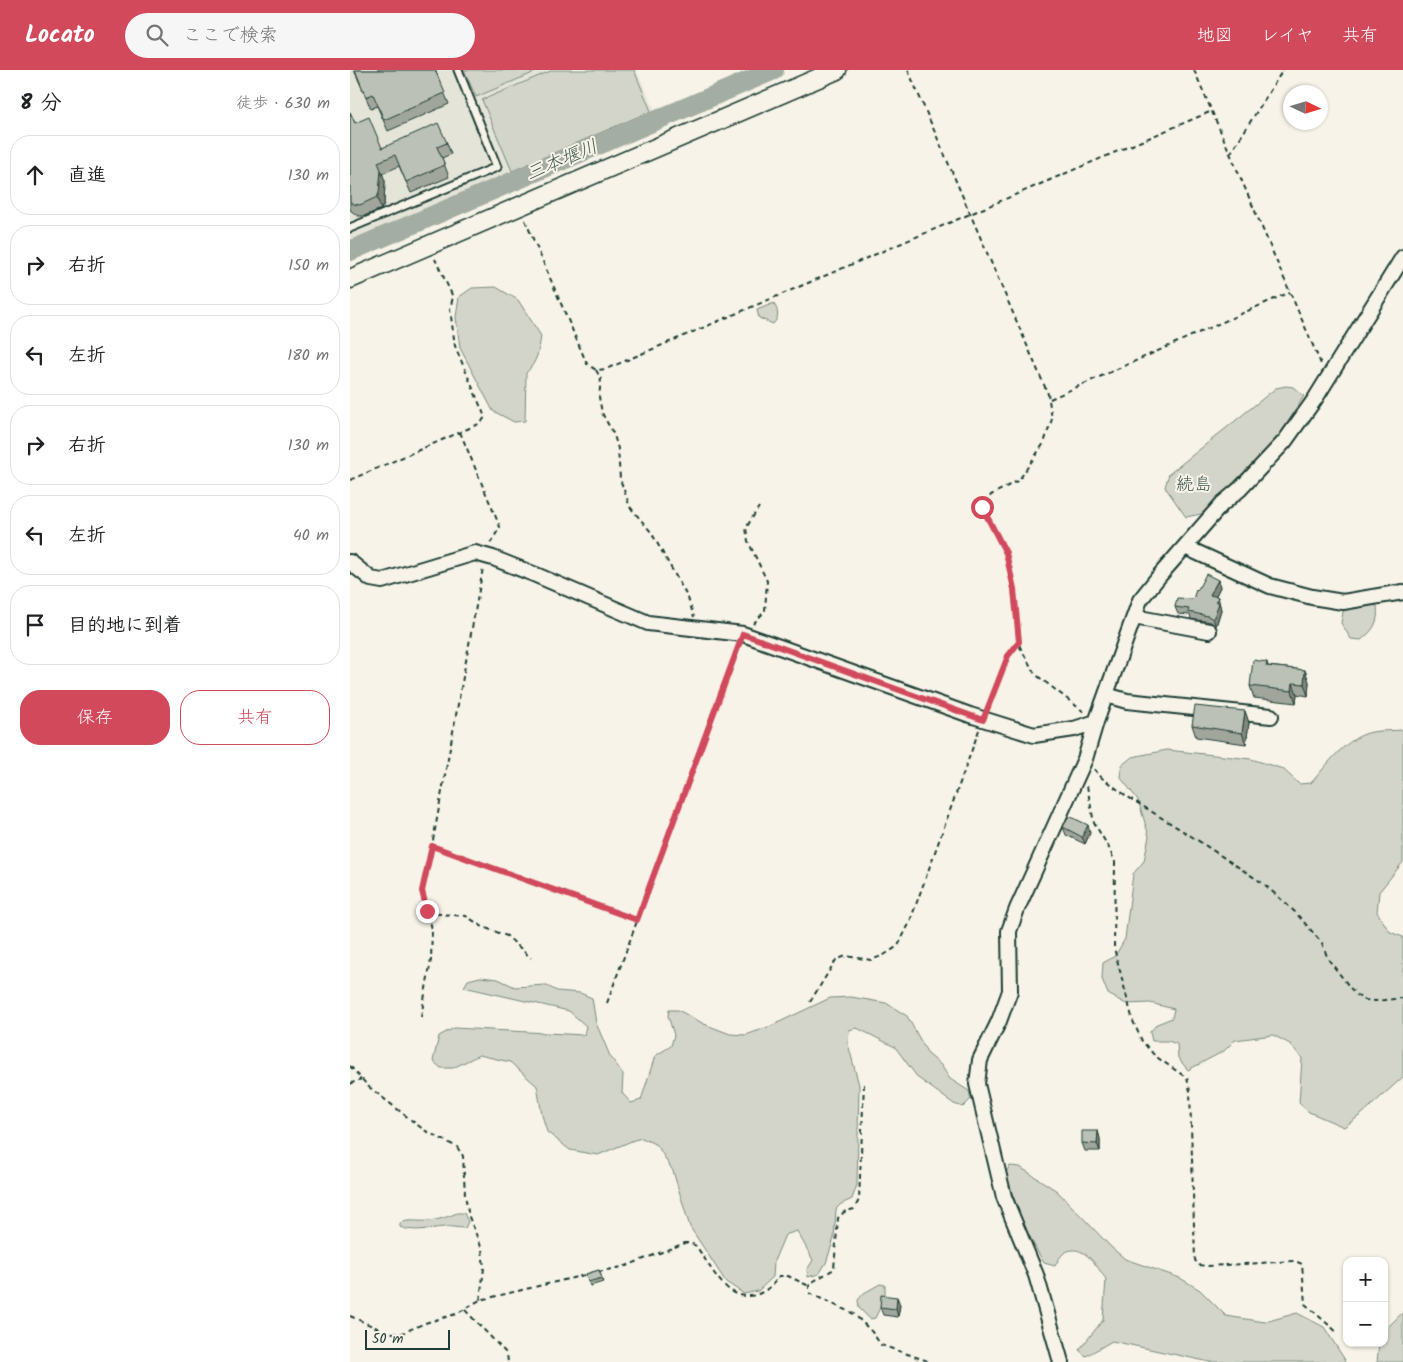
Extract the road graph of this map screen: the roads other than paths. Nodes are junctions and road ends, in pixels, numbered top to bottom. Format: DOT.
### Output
graph roads {
  1 [pos="458,70"];
  2 [pos="837,70"];
  3 [pos="350,228"];
  4 [pos="1403,258"];
  5 [pos="350,279"];
  6 [pos="1186,547"];
  7 [pos="350,562"];
  8 [pos="1403,592"];
  9 [pos="1134,617"];
  10 [pos="1209,632"];
  11 [pos="1106,695"];
  12 [pos="1271,716"];
  13 [pos="1096,722"];
  14 [pos="1061,1362"];
  1 -- 3 [label="lane"];
  2 -- 5 [label="street"];
  4 -- 6 [label="street"];
  6 -- 8 [label="street"];
  6 -- 9 [label="street"];
  7 -- 13 [label="street"];
  9 -- 10 [label="street"];
  9 -- 11 [label="street"];
  11 -- 12 [label="street"];
  11 -- 13 [label="street"];
  13 -- 14 [label="street"];
}
